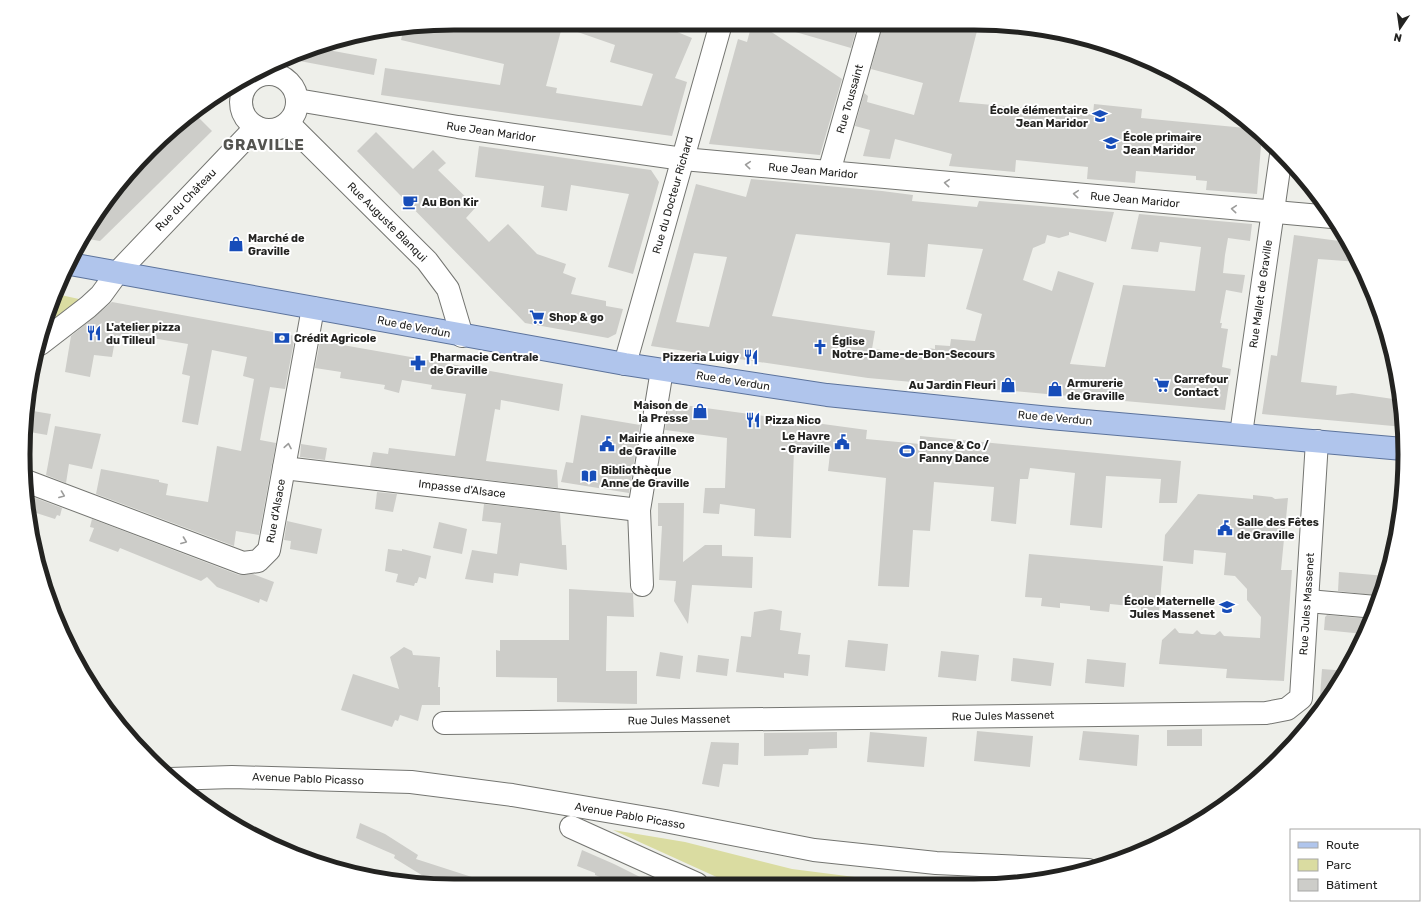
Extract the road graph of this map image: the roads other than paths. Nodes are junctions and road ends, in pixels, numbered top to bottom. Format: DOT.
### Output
graph roads {
  1 [pos="716,30"];
  2 [pos="869,30"];
  3 [pos="269,73"];
  4 [pos="236,90"];
  5 [pos="297,100"];
  6 [pos="288,123"];
  7 [pos="256,127"];
  8 [pos="683,159"];
  9 [pos="1280,161"];
  10 [pos="830,172"];
  11 [pos="1273,212"];
  12 [pos="1324,216"];
  13 [pos="75,265"];
  14 [pos="117,272"];
  15 [pos="313,308"];
  16 [pos="462,336"];
  17 [pos="46,340"];
  18 [pos="625,364"];
  19 [pos="662,370"];
  20 [pos="1241,434"];
  21 [pos="1317,441"];
  22 [pos="1398,449"];
  23 [pos="284,468"];
  24 [pos="31,483"];
  25 [pos="639,510"];
  26 [pos="642,585"];
  27 [pos="1308,601"];
  28 [pos="1370,606"];
  29 [pos="444,723"];
  30 [pos="181,779"];
  31 [pos="571,828"];
  32 [pos="1066,869"];
  33 [pos="686,879"];
  1 -- 8 [label="street, Rue du Docteur Richard"];
  2 -- 10 [label="street, Rue Toussaint"];
  3 -- 5 [label="street"];
  4 -- 7 [label="street"];
  5 -- 6 [label="street"];
  5 -- 8 [label="street, Rue Jean Maridor"];
  6 -- 7 [label="street"];
  6 -- 16 [label="street, Rue Auguste Blanqui"];
  7 -- 14 [label="street, Rue du Château"];
  10 -- 8 [label="street, Rue Jean Maridor, one-way"];
  8 -- 18 [label="street, Rue du Docteur Richard"];
  9 -- 11 [label="street, Rue Mallet de Graville"];
  11 -- 10 [label="street, Rue Jean Maridor, one-way"];
  11 -- 12 [label="street, Rue Jean Maridor"];
  11 -- 20 [label="street, Rue Mallet de Graville"];
  13 -- 14 [label="main road, Rue de Verdun"];
  14 -- 15 [label="main road, Rue de Verdun"];
  14 -- 17 [label="street, Rue du Château"];
  15 -- 16 [label="main road, Rue de Verdun"];
  23 -- 15 [label="street, Rue d'Alsace, one-way"];
  16 -- 18 [label="main road, Rue de Verdun"];
  18 -- 19 [label="main road, Rue de Verdun"];
  19 -- 20 [label="main road, Rue de Verdun"];
  19 -- 25 [label="street"];
  20 -- 21 [label="main road, Rue de Verdun"];
  21 -- 22 [label="main road, Rue de Verdun"];
  21 -- 27 [label="street, Rue Jules Massenet"];
  24 -- 23 [label="street, Rue d'Alsace, one-way"];
  23 -- 25 [label="street, Impasse d'Alsace"];
  25 -- 26 [label="street"];
  27 -- 28 [label="street"];
  27 -- 29 [label="street, Rue Jules Massenet"];
  30 -- 32 [label="street, Avenue Pablo Picasso"];
  31 -- 33 [label="street"];
}
